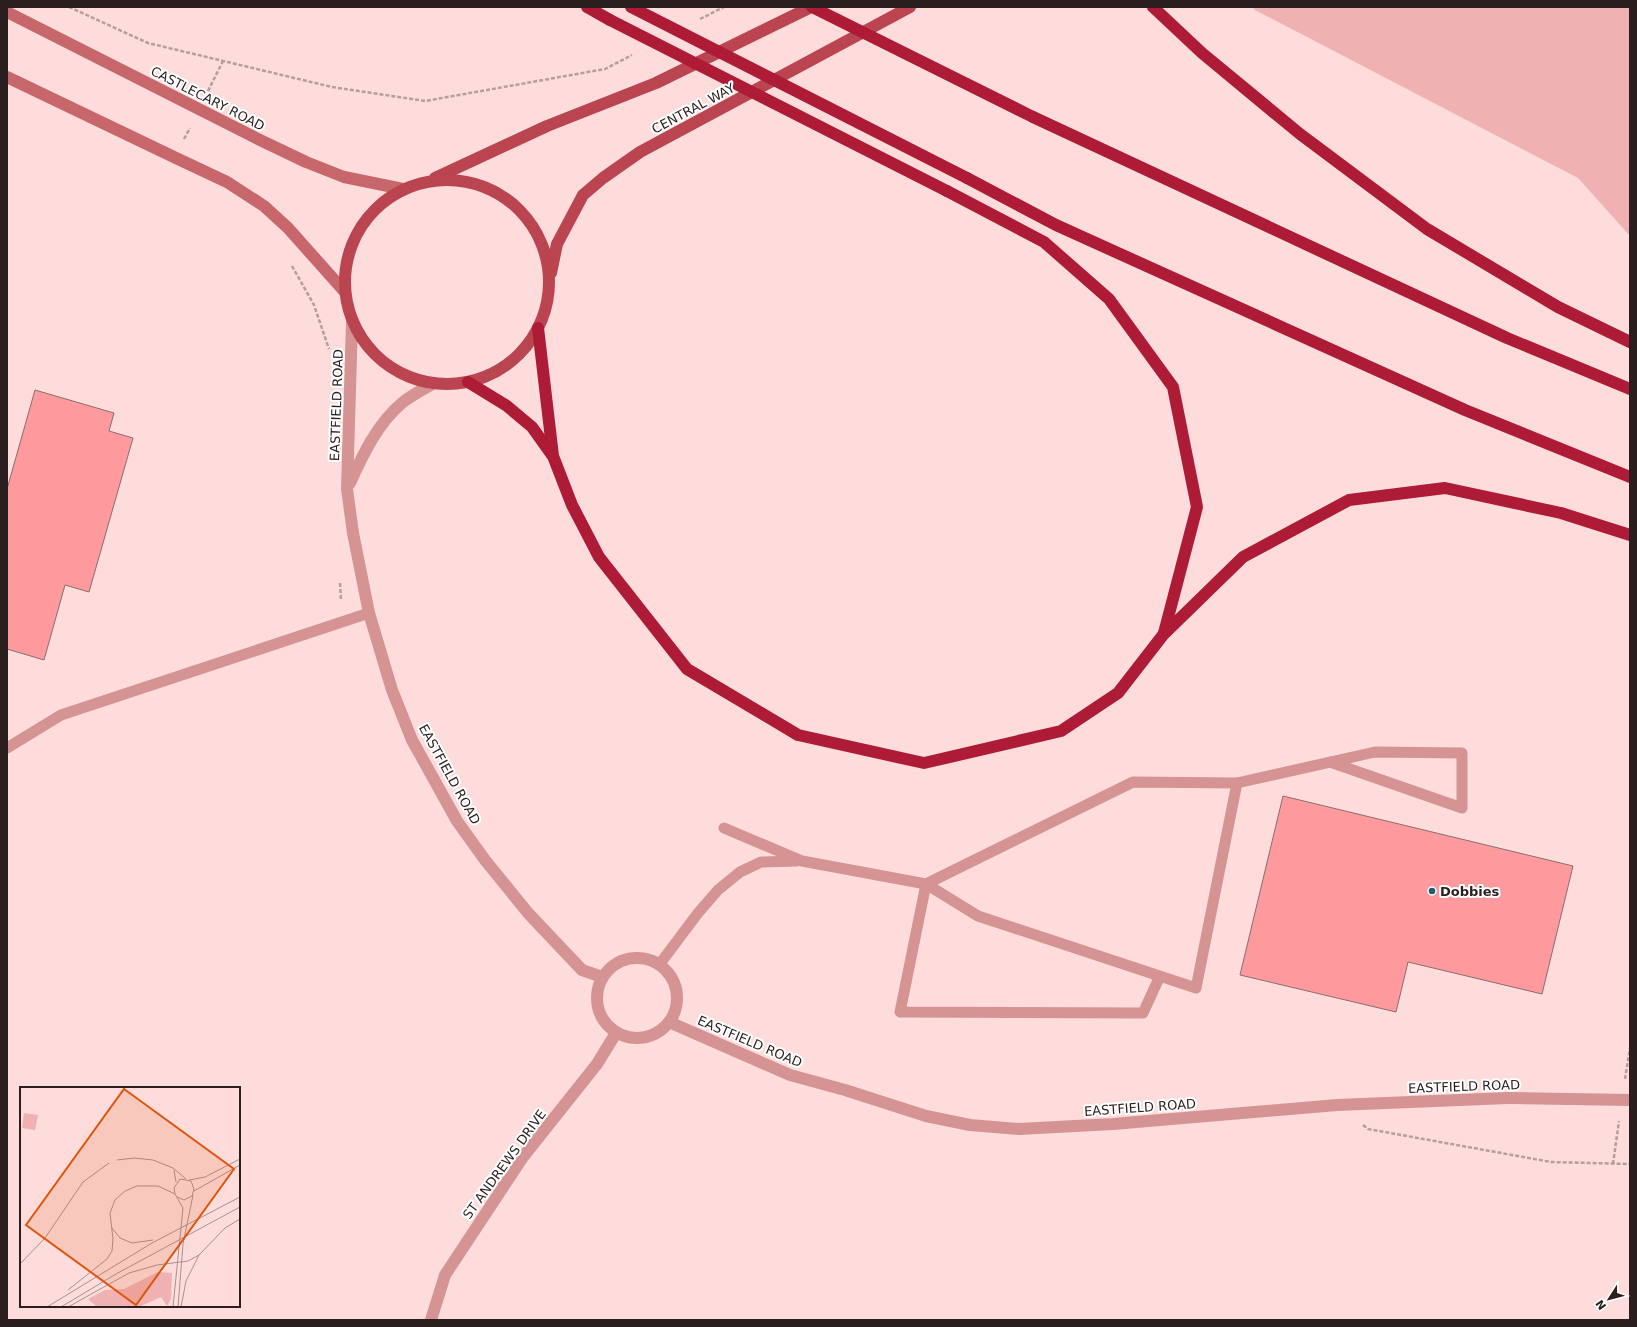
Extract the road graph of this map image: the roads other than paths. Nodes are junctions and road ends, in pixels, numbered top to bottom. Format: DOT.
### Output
graph roads {
  1 [pos="588,7"];
  2 [pos="631,7"];
  3 [pos="811,7"];
  4 [pos="910,7"];
  5 [pos="1153,7"];
  6 [pos="7,12"];
  7 [pos="7,77"];
  8 [pos="427,181"];
  9 [pos="403,189"];
  10 [pos="549,287"];
  11 [pos="345,292"];
  12 [pos="352,323"];
  13 [pos="538,328"];
  14 [pos="1630,342"];
  15 [pos="468,382"];
  16 [pos="434,383"];
  17 [pos="1630,389"];
  18 [pos="553,456"];
  19 [pos="1630,478"];
  20 [pos="347,489"];
  21 [pos="1630,535"];
  22 [pos="369,613"];
  23 [pos="1163,635"];
  24 [pos="7,748"];
  25 [pos="1330,762"];
  26 [pos="1237,783"];
  27 [pos="724,828"];
  28 [pos="802,861"];
  29 [pos="926,884"];
  30 [pos="659,965"];
  31 [pos="1160,976"];
  32 [pos="602,977"];
  33 [pos="669,1022"];
  34 [pos="616,1033"];
  35 [pos="1630,1100"];
  36 [pos="431,1320"];
  1 -- 23 [label="highway, bridge"];
  2 -- 19 [label="highway, bridge"];
  3 -- 8 [label="main road"];
  3 -- 17 [label="highway, bridge"];
  4 -- 10 [label="main road, CENTRAL WAY"];
  5 -- 14 [label="highway"];
  6 -- 9 [label="main road, CASTLECARY ROAD"];
  7 -- 11 [label="main road"];
  8 -- 9 [label="main road"];
  8 -- 10 [label="main road"];
  9 -- 11 [label="main road"];
  10 -- 13 [label="main road"];
  11 -- 12 [label="main road"];
  12 -- 16 [label="main road"];
  12 -- 20 [label="street, EASTFIELD ROAD"];
  13 -- 15 [label="main road"];
  13 -- 18 [label="highway"];
  15 -- 16 [label="main road"];
  15 -- 18 [label="highway"];
  16 -- 20 [label="street, EASTFIELD ROAD"];
  18 -- 23 [label="highway"];
  20 -- 22 [label="street, EASTFIELD ROAD"];
  21 -- 23 [label="highway"];
  22 -- 24 [label="lane"];
  22 -- 32 [label="street, EASTFIELD ROAD"];
  25 -- 25 [label="lane"];
  25 -- 26 [label="lane"];
  26 -- 29 [label="lane"];
  26 -- 31 [label="lane"];
  27 -- 28 [label="lane"];
  28 -- 29 [label="lane"];
  28 -- 30 [label="lane"];
  29 -- 31 [label="lane"];
  29 -- 31 [label="lane"];
  30 -- 32 [label="street"];
  30 -- 33 [label="street"];
  32 -- 34 [label="street"];
  33 -- 34 [label="street"];
  33 -- 35 [label="street, EASTFIELD ROAD, bridge"];
  34 -- 36 [label="street, ST ANDREWS DRIVE"];
}
